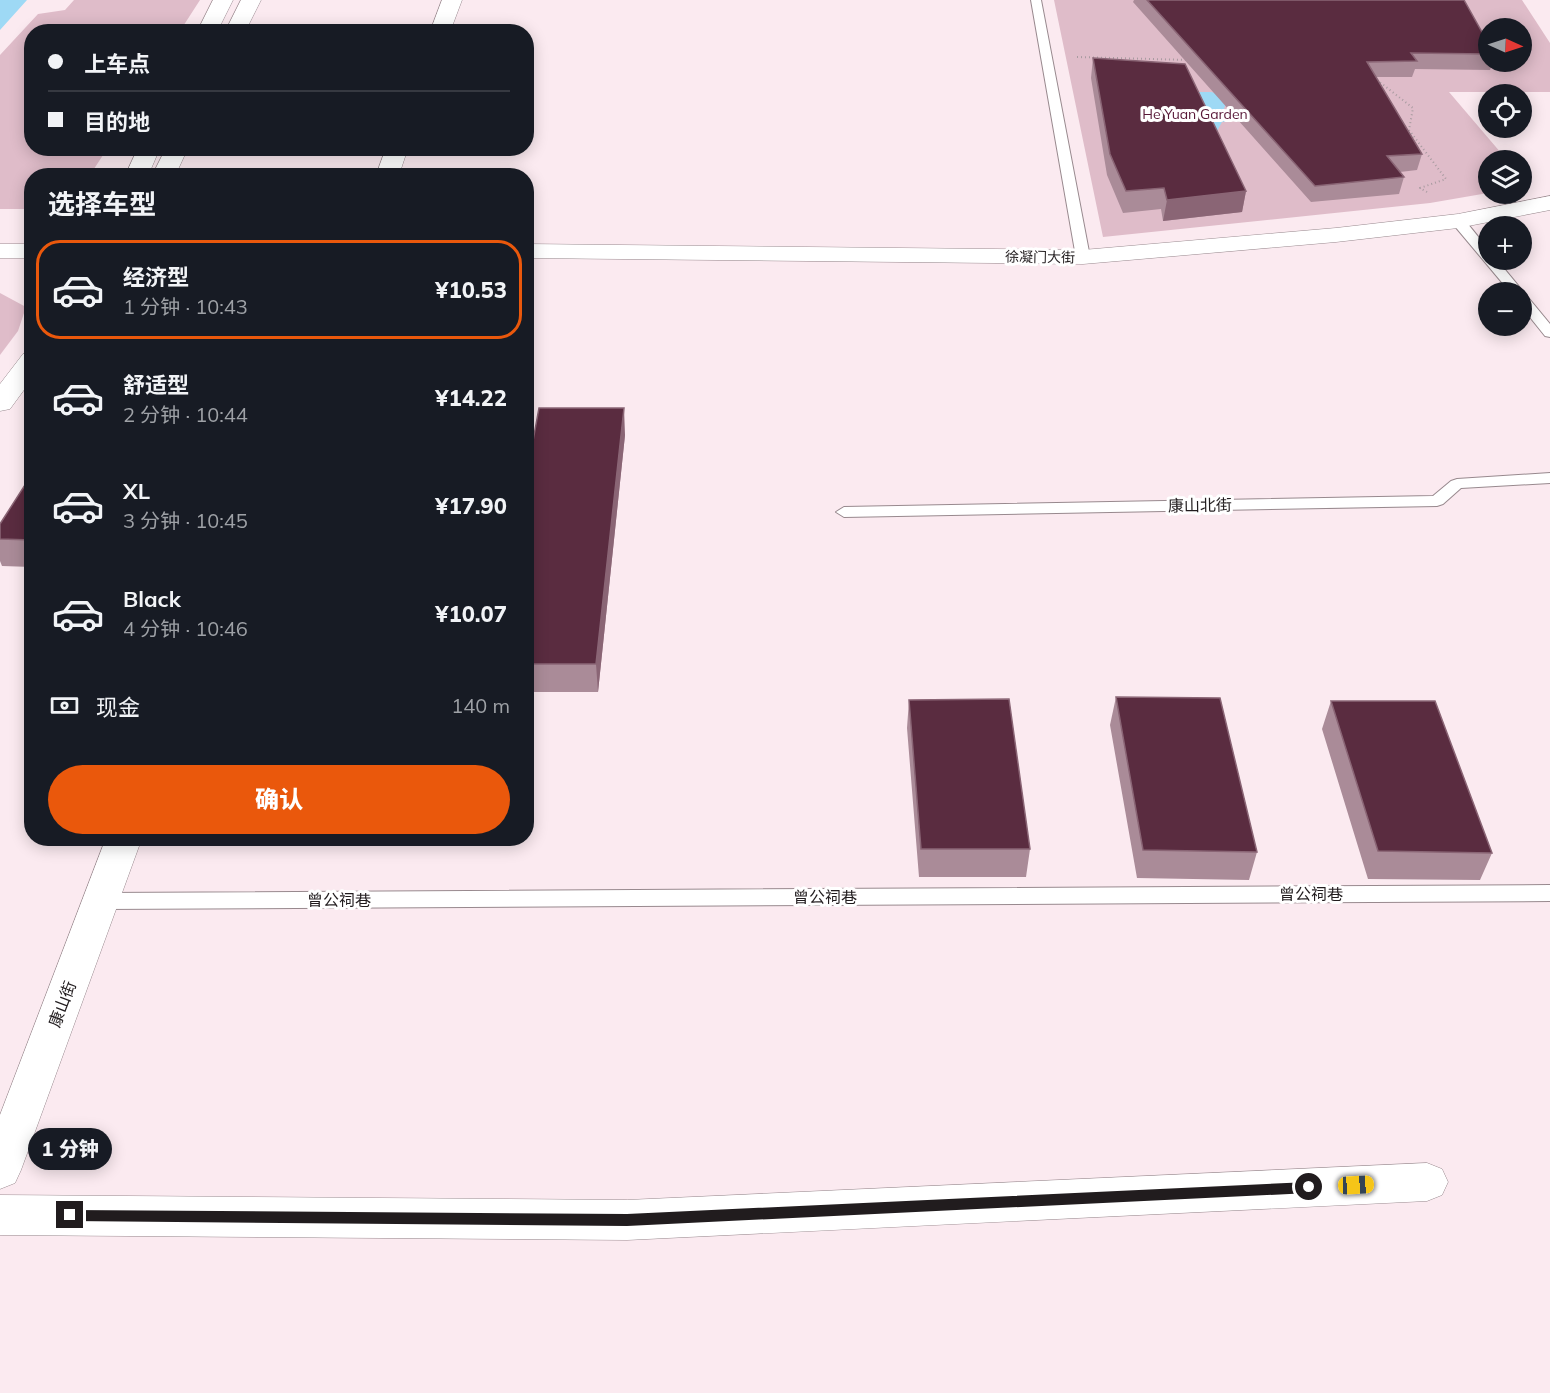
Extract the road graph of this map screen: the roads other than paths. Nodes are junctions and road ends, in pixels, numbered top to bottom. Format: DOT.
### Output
graph roads {
  1 [pos="223,0"];
  2 [pos="251,0"];
  3 [pos="452,0"];
  4 [pos="1036,0"];
  5 [pos="211,24"];
  6 [pos="239,24"];
  7 [pos="444,24"];
  8 [pos="1550,203"];
  9 [pos="1458,221"];
  10 [pos="1478,245"];
  11 [pos="0,251"];
  12 [pos="24,251"];
  13 [pos="534,251"];
  14 [pos="1083,257"];
  15 [pos="1499,270"];
  16 [pos="1509,282"];
  17 [pos="1532,311"];
  18 [pos="1550,333"];
  19 [pos="24,371"];
  20 [pos="0,403"];
  21 [pos="1550,478"];
  22 [pos="844,512"];
  23 [pos="121,846"];
  24 [pos="1550,893"];
  25 [pos="100,901"];
  26 [pos="0,1170"];
  27 [pos="1426,1182"];
  28 [pos="0,1215"];
  1 -- 5 [label="street"];
  2 -- 6 [label="street"];
  3 -- 7 [label="street"];
  4 -- 14 [label="lane"];
  8 -- 9 [label="street, 徐凝门大街"];
  9 -- 10 [label="lane"];
  9 -- 14 [label="street, 徐凝门大街"];
  11 -- 12 [label="street"];
  13 -- 14 [label="street, 徐凝门大街"];
  15 -- 16 [label="lane"];
  17 -- 18 [label="lane"];
  19 -- 20 [label="street"];
  21 -- 22 [label="lane, 康山北街"];
  23 -- 25 [label="street, 康山街"];
  24 -- 25 [label="lane, 曾公祠巷"];
  25 -- 26 [label="street, 康山街"];
  27 -- 28 [label="street"];
}
